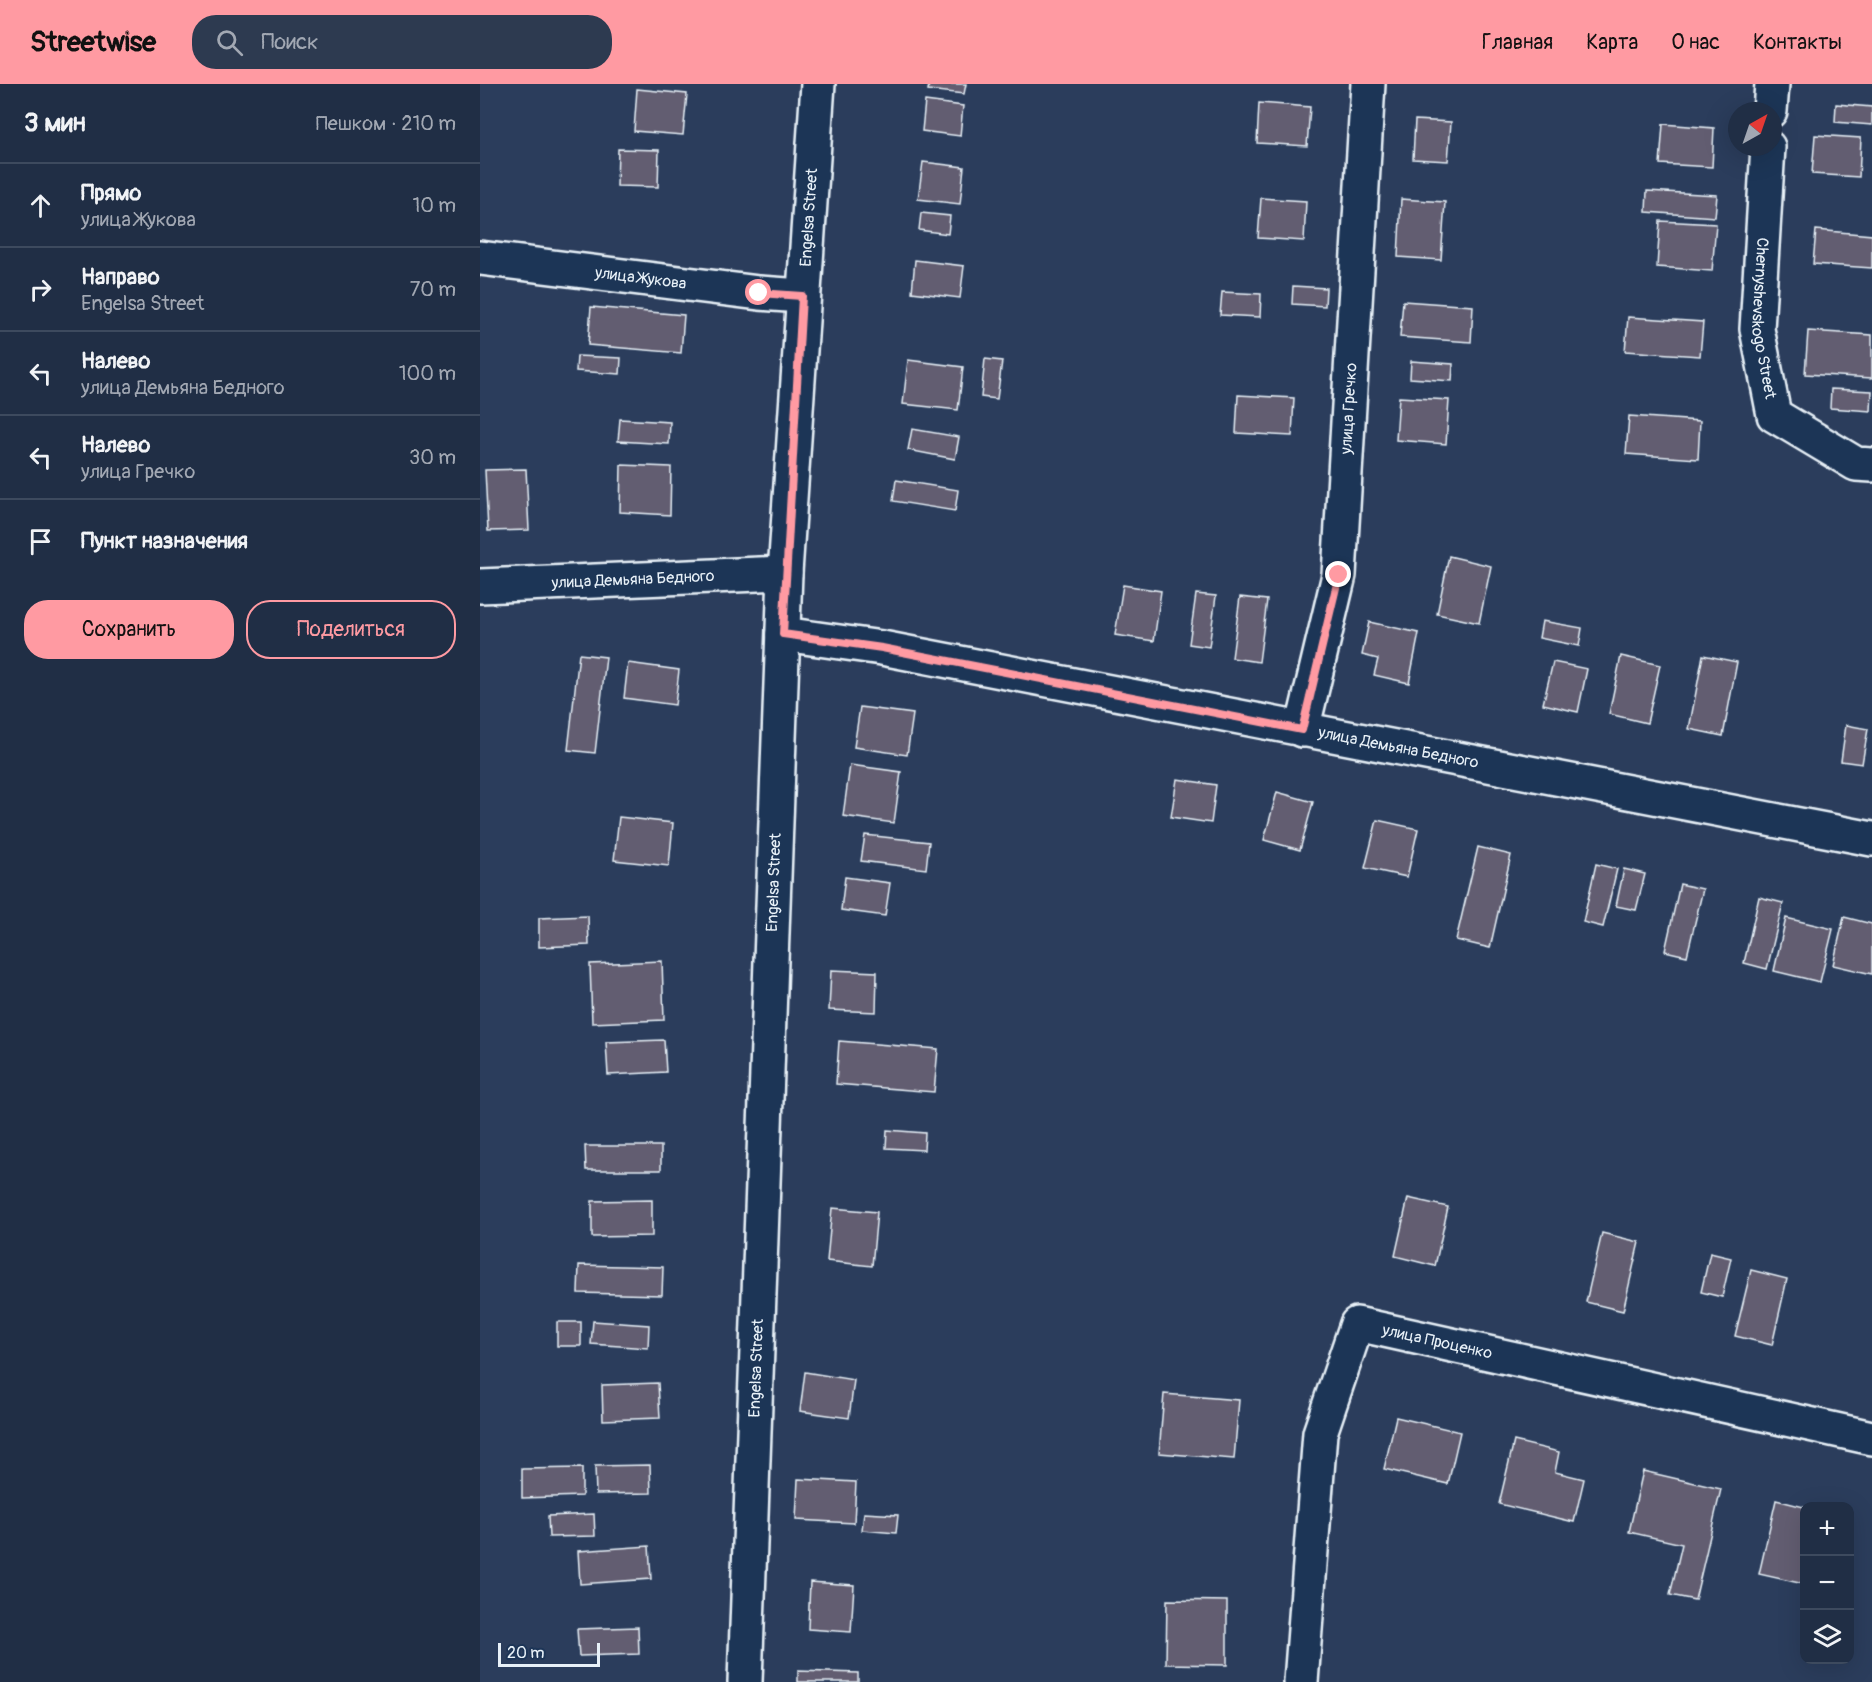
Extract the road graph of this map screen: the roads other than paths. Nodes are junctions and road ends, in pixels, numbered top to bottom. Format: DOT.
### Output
graph roads {
  1 [pos="818,84"];
  2 [pos="1368,84"];
  3 [pos="1772,84"];
  4 [pos="1771,102"];
  5 [pos="1767,156"];
  6 [pos="480,258"];
  7 [pos="802,296"];
  8 [pos="1872,465"];
  9 [pos="785,573"];
  10 [pos="480,586"];
  11 [pos="783,634"];
  12 [pos="1302,730"];
  13 [pos="1872,839"];
  14 [pos="1872,1438"];
  15 [pos="745,1682"];
  16 [pos="1301,1682"];
  1 -- 7 [label="street, Engelsa Street"];
  2 -- 12 [label="street, улица Гречко"];
  3 -- 4 [label="street"];
  5 -- 8 [label="street, Chernyshevskogo Street"];
  6 -- 7 [label="street, улица Жукова"];
  7 -- 9 [label="street, Engelsa Street"];
  9 -- 10 [label="street, улица Демьяна Бедного"];
  9 -- 11 [label="street, Engelsa Street"];
  11 -- 12 [label="street, улица Демьяна Бедного"];
  11 -- 15 [label="street, Engelsa Street"];
  12 -- 13 [label="street, улица Демьяна Бедного"];
  14 -- 16 [label="street, улица Проценко"];
}
